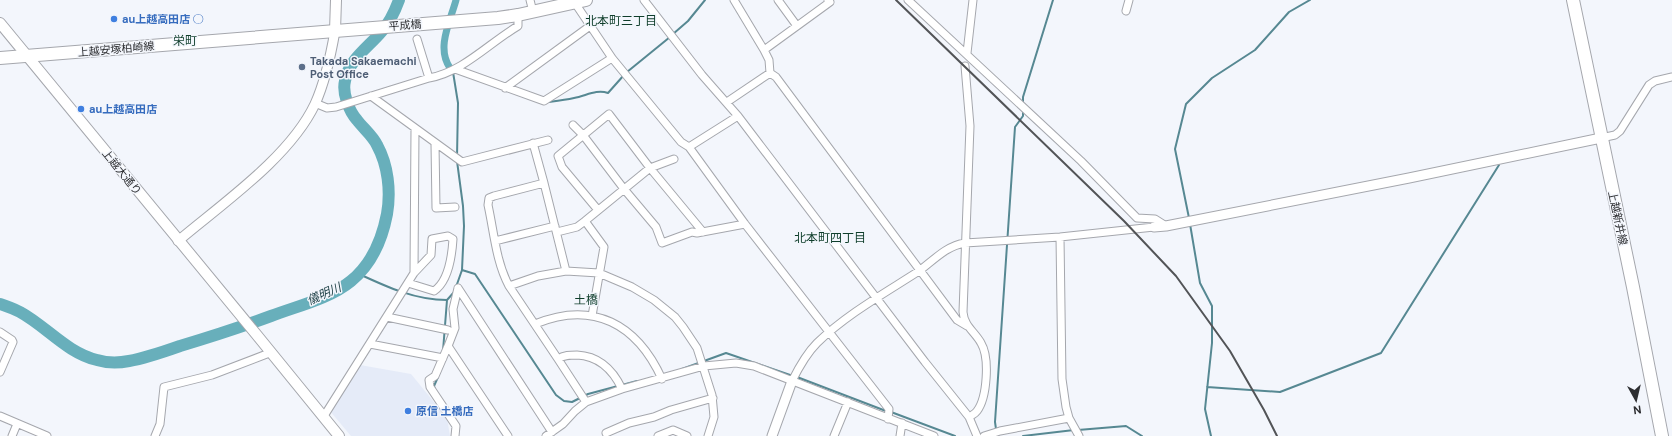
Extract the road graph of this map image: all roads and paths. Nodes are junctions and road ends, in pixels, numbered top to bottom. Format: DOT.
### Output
graph roads {
  1 [pos="336,0"];
  2 [pos="530,0"];
  3 [pos="644,0"];
  4 [pos="734,0"];
  5 [pos="778,0"];
  6 [pos="828,0"];
  7 [pos="908,0"];
  8 [pos="973,0"];
  9 [pos="1129,0"];
  10 [pos="1573,0"];
  11 [pos="580,2"];
  12 [pos="1126,11"];
  13 [pos="533,12"];
  14 [pos="518,15"];
  15 [pos="0,23"];
  16 [pos="590,26"];
  17 [pos="797,26"];
  18 [pos="351,30"];
  19 [pos="335,31"];
  20 [pos="417,39"];
  21 [pos="764,50"];
  22 [pos="967,53"];
  23 [pos="27,56"];
  24 [pos="0,58"];
  25 [pos="612,58"];
  26 [pos="965,66"];
  27 [pos="455,70"];
  28 [pos="770,73"];
  29 [pos="1672,77"];
  30 [pos="429,78"];
  31 [pos="505,88"];
  32 [pos="371,96"];
  33 [pos="727,102"];
  34 [pos="315,103"];
  35 [pos="738,116"];
  36 [pos="573,124"];
  37 [pos="415,129"];
  38 [pos="583,135"];
  39 [pos="1601,138"];
  40 [pos="548,140"];
  41 [pos="533,143"];
  42 [pos="435,144"];
  43 [pos="689,147"];
  44 [pos="674,159"];
  45 [pos="650,168"];
  46 [pos="544,183"];
  47 [pos="624,189"];
  48 [pos="454,207"];
  49 [pos="598,210"];
  50 [pos="586,221"];
  51 [pos="745,224"];
  52 [pos="1166,226"];
  53 [pos="1154,227"];
  54 [pos="556,229"];
  55 [pos="703,232"];
  56 [pos="1060,238"];
  57 [pos="178,241"];
  58 [pos="495,241"];
  59 [pos="965,243"];
  60 [pos="566,270"];
  61 [pos="920,270"];
  62 [pos="414,273"];
  63 [pos="599,273"];
  64 [pos="408,283"];
  65 [pos="509,286"];
  66 [pos="876,297"];
  67 [pos="592,316"];
  68 [pos="386,317"];
  69 [pos="535,324"];
  70 [pos="968,327"];
  71 [pos="448,330"];
  72 [pos="0,332"];
  73 [pos="830,333"];
  74 [pos="370,344"];
  75 [pos="448,346"];
  76 [pos="272,352"];
  77 [pos="443,358"];
  78 [pos="558,359"];
  79 [pos="704,366"];
  80 [pos="0,372"];
  81 [pos="662,379"];
  82 [pos="792,381"];
  83 [pos="622,389"];
  84 [pos="713,398"];
  85 [pos="586,402"];
  86 [pos="848,402"];
  87 [pos="0,416"];
  88 [pos="324,416"];
  89 [pos="970,417"];
  90 [pos="888,418"];
  91 [pos="1069,418"];
  92 [pos="902,423"];
  93 [pos="18,424"];
  94 [pos="549,434"];
  95 [pos="605,435"];
  96 [pos="12,436"];
  97 [pos="47,436"];
  98 [pos="155,436"];
  99 [pos="339,436"];
  100 [pos="455,436"];
  101 [pos="508,436"];
  102 [pos="658,436"];
  103 [pos="687,436"];
  104 [pos="708,436"];
  105 [pos="772,436"];
  106 [pos="834,436"];
  107 [pos="900,436"];
  108 [pos="934,436"];
  109 [pos="977,436"];
  110 [pos="984,436"];
  111 [pos="1078,436"];
  112 [pos="1662,436"];
  1 -- 19 [label="main road"];
  2 -- 13 [label="street"];
  3 -- 33 [label="street"];
  4 -- 21 [label="street"];
  5 -- 17 [label="street"];
  6 -- 17 [label="street"];
  7 -- 22 [label="street"];
  8 -- 22 [label="street"];
  9 -- 12 [label="street"];
  10 -- 39 [label="main road, 上越新井線"];
  11 -- 13 [label="main road"];
  11 -- 16 [label="street"];
  13 -- 14 [label="main road"];
  14 -- 18 [label="main road, 平成橋"];
  14 -- 27 [label="street"];
  15 -- 23 [label="main road, 上越大通り"];
  16 -- 25 [label="street"];
  16 -- 31 [label="street"];
  17 -- 21 [label="street"];
  18 -- 19 [label="main road, 上越安塚柏崎線"];
  19 -- 23 [label="main road, 上越安塚柏崎線"];
  19 -- 34 [label="street"];
  20 -- 30 [label="street"];
  21 -- 28 [label="street"];
  22 -- 52 [label="street"];
  23 -- 24 [label="main road, 上越安塚柏崎線"];
  23 -- 57 [label="main road, 上越大通り"];
  25 -- 31 [label="street"];
  25 -- 43 [label="street"];
  26 -- 59 [label="street"];
  27 -- 30 [label="street"];
  27 -- 31 [label="street"];
  28 -- 33 [label="street"];
  28 -- 61 [label="street"];
  29 -- 39 [label="street"];
  30 -- 32 [label="street"];
  32 -- 34 [label="street"];
  32 -- 37 [label="street"];
  33 -- 35 [label="street"];
  34 -- 57 [label="street"];
  35 -- 43 [label="street"];
  35 -- 66 [label="street"];
  36 -- 38 [label="street"];
  37 -- 42 [label="street"];
  37 -- 62 [label="street"];
  38 -- 45 [label="street"];
  38 -- 47 [label="street"];
  38 -- 49 [label="street"];
  39 -- 52 [label="street"];
  39 -- 112 [label="main road, 上越新井線"];
  40 -- 41 [label="street"];
  41 -- 42 [label="street"];
  41 -- 46 [label="street"];
  42 -- 48 [label="street"];
  43 -- 51 [label="street"];
  44 -- 45 [label="street"];
  45 -- 47 [label="street"];
  45 -- 55 [label="street"];
  46 -- 54 [label="street"];
  46 -- 58 [label="street"];
  47 -- 49 [label="street"];
  47 -- 55 [label="street"];
  49 -- 50 [label="street"];
  50 -- 54 [label="street"];
  50 -- 63 [label="street"];
  51 -- 55 [label="street"];
  51 -- 73 [label="street"];
  52 -- 53 [label="street"];
  53 -- 56 [label="street"];
  54 -- 58 [label="street"];
  54 -- 60 [label="street"];
  56 -- 59 [label="street"];
  56 -- 91 [label="street"];
  57 -- 76 [label="main road, 上越大通り"];
  58 -- 65 [label="street"];
  59 -- 61 [label="street"];
  59 -- 70 [label="street"];
  60 -- 63 [label="street"];
  60 -- 65 [label="street"];
  61 -- 66 [label="street"];
  61 -- 70 [label="street"];
  62 -- 64 [label="street"];
  62 -- 64 [label="street"];
  63 -- 67 [label="street"];
  63 -- 79 [label="street"];
  64 -- 68 [label="street"];
  65 -- 69 [label="street"];
  66 -- 73 [label="street"];
  66 -- 89 [label="street"];
  67 -- 69 [label="street"];
  67 -- 81 [label="street"];
  68 -- 71 [label="street"];
  68 -- 74 [label="street"];
  69 -- 78 [label="street"];
  70 -- 89 [label="street"];
  72 -- 80 [label="street"];
  73 -- 82 [label="street"];
  73 -- 90 [label="street"];
  74 -- 77 [label="street"];
  74 -- 88 [label="street"];
  75 -- 77 [label="street"];
  75 -- 94 [label="street"];
  75 -- 101 [label="street"];
  76 -- 88 [label="main road"];
  76 -- 98 [label="street"];
  77 -- 100 [label="street"];
  78 -- 83 [label="street"];
  78 -- 85 [label="street"];
  79 -- 81 [label="street"];
  79 -- 82 [label="street"];
  79 -- 84 [label="street"];
  81 -- 83 [label="street"];
  82 -- 86 [label="street"];
  82 -- 105 [label="street"];
  83 -- 85 [label="street"];
  84 -- 95 [label="street"];
  84 -- 104 [label="street"];
  85 -- 94 [label="street"];
  86 -- 90 [label="street"];
  86 -- 106 [label="street"];
  87 -- 93 [label="street"];
  88 -- 99 [label="main road"];
  89 -- 109 [label="street"];
  90 -- 92 [label="street"];
  91 -- 110 [label="street"];
  91 -- 111 [label="street"];
  92 -- 107 [label="street"];
  92 -- 108 [label="street"];
  93 -- 96 [label="street"];
  93 -- 97 [label="street"];
  102 -- 103 [label="street"];
}
